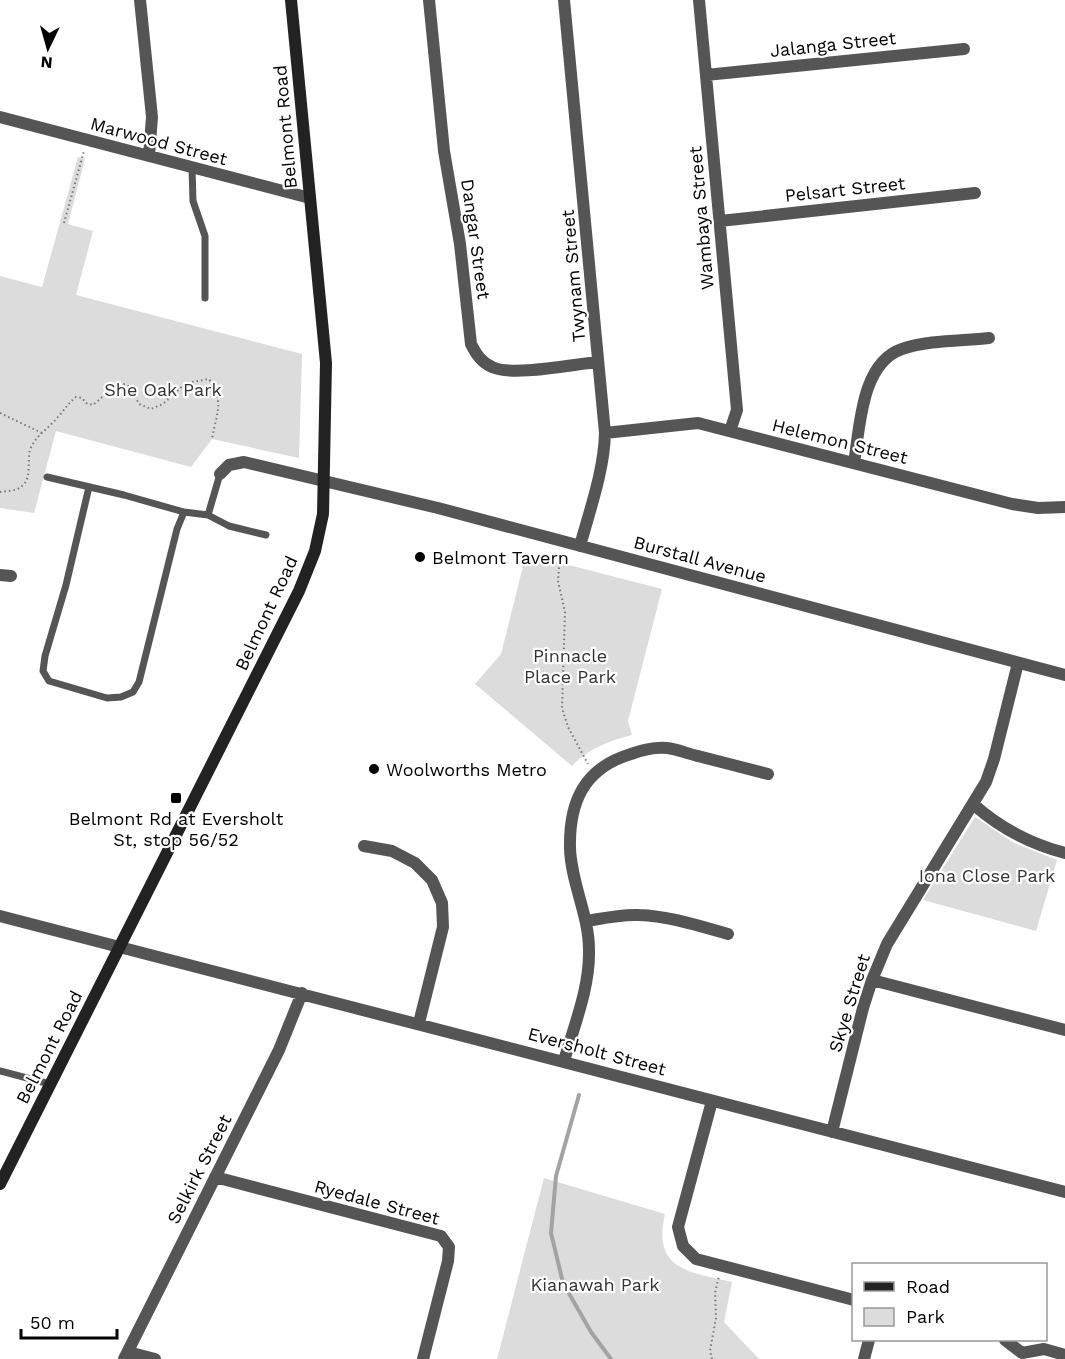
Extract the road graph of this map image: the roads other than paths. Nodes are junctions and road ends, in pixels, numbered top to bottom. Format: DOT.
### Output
graph roads {
  1 [pos="140,0"];
  2 [pos="291,0"];
  3 [pos="429,0"];
  4 [pos="564,0"];
  5 [pos="699,0"];
  6 [pos="964,49"];
  7 [pos="706,75"];
  8 [pos="0,117"];
  9 [pos="149,156"];
  10 [pos="192,168"];
  11 [pos="975,193"];
  12 [pos="310,198"];
  13 [pos="720,221"];
  14 [pos="205,298"];
  15 [pos="989,338"];
  16 [pos="598,362"];
  17 [pos="730,431"];
  18 [pos="605,433"];
  19 [pos="855,463"];
  20 [pos="220,474"];
  21 [pos="47,477"];
  22 [pos="325,482"];
  23 [pos="89,487"];
  24 [pos="1065,507"];
  25 [pos="184,512"];
  26 [pos="208,515"];
  27 [pos="266,534"];
  28 [pos="580,546"];
  29 [pos="1018,663"];
  30 [pos="1065,675"];
  31 [pos="768,774"];
  32 [pos="973,804"];
  33 [pos="364,846"];
  34 [pos="1065,853"];
  35 [pos="0,916"];
  36 [pos="587,921"];
  37 [pos="728,934"];
  38 [pos="120,946"];
  39 [pos="872,980"];
  40 [pos="302,993"];
  41 [pos="419,1023"];
  42 [pos="1065,1030"];
  43 [pos="564,1061"];
  44 [pos="0,1071"];
  45 [pos="50,1084"];
  46 [pos="711,1101"];
  47 [pos="832,1132"];
  48 [pos="215,1177"];
  49 [pos="0,1184"];
  50 [pos="1065,1192"];
  51 [pos="852,1299"];
  52 [pos="869,1341"];
  53 [pos="1006,1341"];
  54 [pos="126,1355"];
  55 [pos="1065,1355"];
  56 [pos="1021,1356"];
  57 [pos="155,1359"];
  58 [pos="423,1359"];
  59 [pos="864,1359"];
  1 -- 9 [label="street"];
  2 -- 12 [label="main road, Belmont Road"];
  3 -- 16 [label="street, Dangar Street"];
  4 -- 16 [label="street, Twynam Street"];
  5 -- 7 [label="street, Wambaya Street"];
  6 -- 7 [label="street, Jalanga Street"];
  7 -- 13 [label="street, Wambaya Street"];
  8 -- 9 [label="street, Marwood Street"];
  9 -- 10 [label="street, Marwood Street"];
  10 -- 12 [label="street, Marwood Street"];
  10 -- 14 [label="lane"];
  11 -- 13 [label="street, Pelsart Street"];
  12 -- 22 [label="main road, Belmont Road"];
  13 -- 17 [label="street, Wambaya Street"];
  15 -- 19 [label="street"];
  16 -- 18 [label="street, Twynam Street"];
  17 -- 18 [label="street, Helemon Street"];
  17 -- 19 [label="street, Helemon Street"];
  18 -- 28 [label="street, Twynam Street"];
  19 -- 24 [label="street, Helemon Street"];
  20 -- 22 [label="street, Burstall Avenue"];
  20 -- 26 [label="lane"];
  21 -- 23 [label="lane"];
  22 -- 28 [label="street, Burstall Avenue"];
  22 -- 38 [label="main road, Belmont Road"];
  23 -- 25 [label="lane"];
  23 -- 25 [label="lane"];
  25 -- 26 [label="lane"];
  26 -- 27 [label="lane"];
  28 -- 29 [label="street, Burstall Avenue"];
  29 -- 30 [label="street, Burstall Avenue"];
  29 -- 32 [label="street, Skye Street"];
  31 -- 36 [label="street"];
  32 -- 34 [label="street"];
  32 -- 39 [label="street, Skye Street"];
  33 -- 41 [label="street"];
  35 -- 38 [label="street, Eversholt Street"];
  36 -- 37 [label="street"];
  36 -- 43 [label="street"];
  38 -- 40 [label="street, Eversholt Street"];
  38 -- 45 [label="main road, Belmont Road"];
  39 -- 42 [label="street"];
  39 -- 47 [label="street, Skye Street"];
  40 -- 41 [label="street, Eversholt Street"];
  40 -- 48 [label="street, Selkirk Street"];
  41 -- 43 [label="street, Eversholt Street"];
  43 -- 46 [label="street, Eversholt Street"];
  44 -- 45 [label="lane"];
  45 -- 49 [label="main road, Belmont Road"];
  46 -- 47 [label="street, Eversholt Street"];
  46 -- 51 [label="street"];
  47 -- 50 [label="street, Eversholt Street"];
  48 -- 54 [label="street, Selkirk Street"];
  48 -- 58 [label="street, Ryedale Street"];
  52 -- 59 [label="street"];
  53 -- 56 [label="street"];
  54 -- 57 [label="street"];
  55 -- 56 [label="street"];
}
